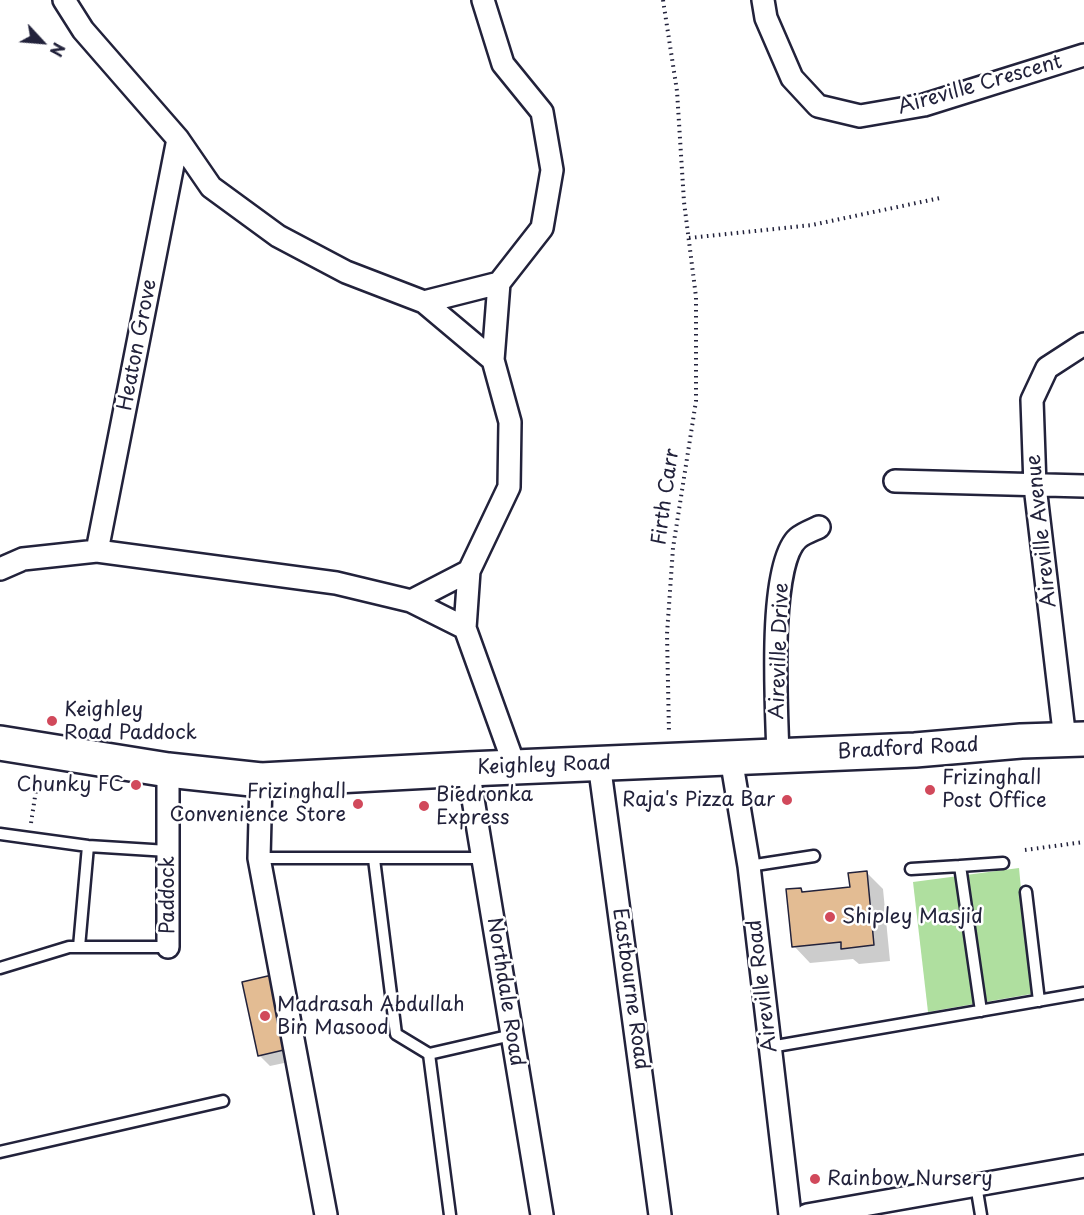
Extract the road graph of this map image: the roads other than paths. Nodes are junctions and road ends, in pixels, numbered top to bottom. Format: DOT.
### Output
graph roads {
  1 [pos="64,0"];
  2 [pos="483,0"];
  3 [pos="763,0"];
  4 [pos="1084,55"];
  5 [pos="178,139"];
  6 [pos="499,283"];
  7 [pos="424,302"];
  8 [pos="1084,345"];
  9 [pos="493,360"];
  10 [pos="895,481"];
  11 [pos="1035,486"];
  12 [pos="1084,486"];
  13 [pos="819,527"];
  14 [pos="98,551"];
  15 [pos="0,569"];
  16 [pos="469,571"];
  17 [pos="411,601"];
  18 [pos="465,628"];
  19 [pos="1074,740"];
  20 [pos="0,743"];
  21 [pos="778,756"];
  22 [pos="731,758"];
  23 [pos="599,764"];
  24 [pos="515,767"];
  25 [pos="468,769"];
  26 [pos="168,770"];
  27 [pos="261,780"];
  28 [pos="0,834"];
  29 [pos="88,846"];
  30 [pos="168,851"];
  31 [pos="814,856"];
  32 [pos="483,858"];
  33 [pos="374,859"];
  34 [pos="1003,863"];
  35 [pos="749,866"];
  36 [pos="260,867"];
  37 [pos="960,867"];
  38 [pos="911,869"];
  39 [pos="1026,892"];
  40 [pos="79,947"];
  41 [pos="168,947"];
  42 [pos="0,968"];
  43 [pos="1084,993"];
  44 [pos="1039,1001"];
  45 [pos="981,1011"];
  46 [pos="512,1035"];
  47 [pos="770,1047"];
  48 [pos="429,1054"];
  49 [pos="223,1101"];
  50 [pos="0,1152"];
  51 [pos="1084,1166"];
  52 [pos="976,1185"];
  53 [pos="326,1215"];
  54 [pos="450,1215"];
  55 [pos="542,1215"];
  56 [pos="660,1215"];
  57 [pos="790,1215"];
  58 [pos="807,1215"];
  59 [pos="981,1215"];
  1 -- 5 [label="street"];
  2 -- 6 [label="street"];
  3 -- 4 [label="street, Aireville Crescent"];
  5 -- 7 [label="street"];
  5 -- 14 [label="street, Heaton Grove"];
  6 -- 7 [label="street"];
  6 -- 9 [label="street"];
  7 -- 9 [label="street"];
  8 -- 11 [label="street, Aireville Avenue"];
  9 -- 16 [label="street"];
  10 -- 11 [label="street"];
  11 -- 12 [label="street"];
  11 -- 19 [label="street, Aireville Avenue"];
  13 -- 21 [label="street, Aireville Drive"];
  14 -- 15 [label="street"];
  14 -- 17 [label="street"];
  16 -- 17 [label="street"];
  16 -- 18 [label="street"];
  17 -- 18 [label="street"];
  18 -- 24 [label="street"];
  19 -- 21 [label="highway, Bradford Road"];
  20 -- 26 [label="highway, Keighley Road"];
  21 -- 22 [label="highway, Bradford Road"];
  22 -- 23 [label="highway, Keighley Road"];
  22 -- 35 [label="street, Aireville Road"];
  23 -- 24 [label="highway, Keighley Road"];
  23 -- 56 [label="street, Eastbourne Road"];
  24 -- 25 [label="highway, Keighley Road"];
  25 -- 27 [label="highway, Keighley Road"];
  25 -- 32 [label="street, Northdale Road"];
  26 -- 27 [label="highway, Keighley Road"];
  26 -- 30 [label="street, Paddock"];
  27 -- 36 [label="street"];
  28 -- 29 [label="lane"];
  29 -- 30 [label="lane"];
  29 -- 40 [label="lane"];
  30 -- 41 [label="street, Paddock"];
  31 -- 35 [label="lane"];
  32 -- 33 [label="lane"];
  32 -- 46 [label="street, Northdale Road"];
  33 -- 36 [label="lane"];
  33 -- 48 [label="lane"];
  34 -- 37 [label="lane"];
  35 -- 47 [label="street, Aireville Road"];
  36 -- 53 [label="street"];
  37 -- 38 [label="lane"];
  37 -- 45 [label="lane"];
  39 -- 44 [label="lane"];
  40 -- 41 [label="lane"];
  40 -- 42 [label="lane"];
  43 -- 44 [label="lane"];
  44 -- 45 [label="lane"];
  45 -- 47 [label="lane"];
  46 -- 48 [label="lane"];
  46 -- 55 [label="street, Northdale Road"];
  47 -- 57 [label="street, Aireville Road"];
  48 -- 54 [label="lane"];
  49 -- 50 [label="lane"];
  51 -- 52 [label="street"];
  52 -- 58 [label="street"];
  52 -- 59 [label="lane"];
}
